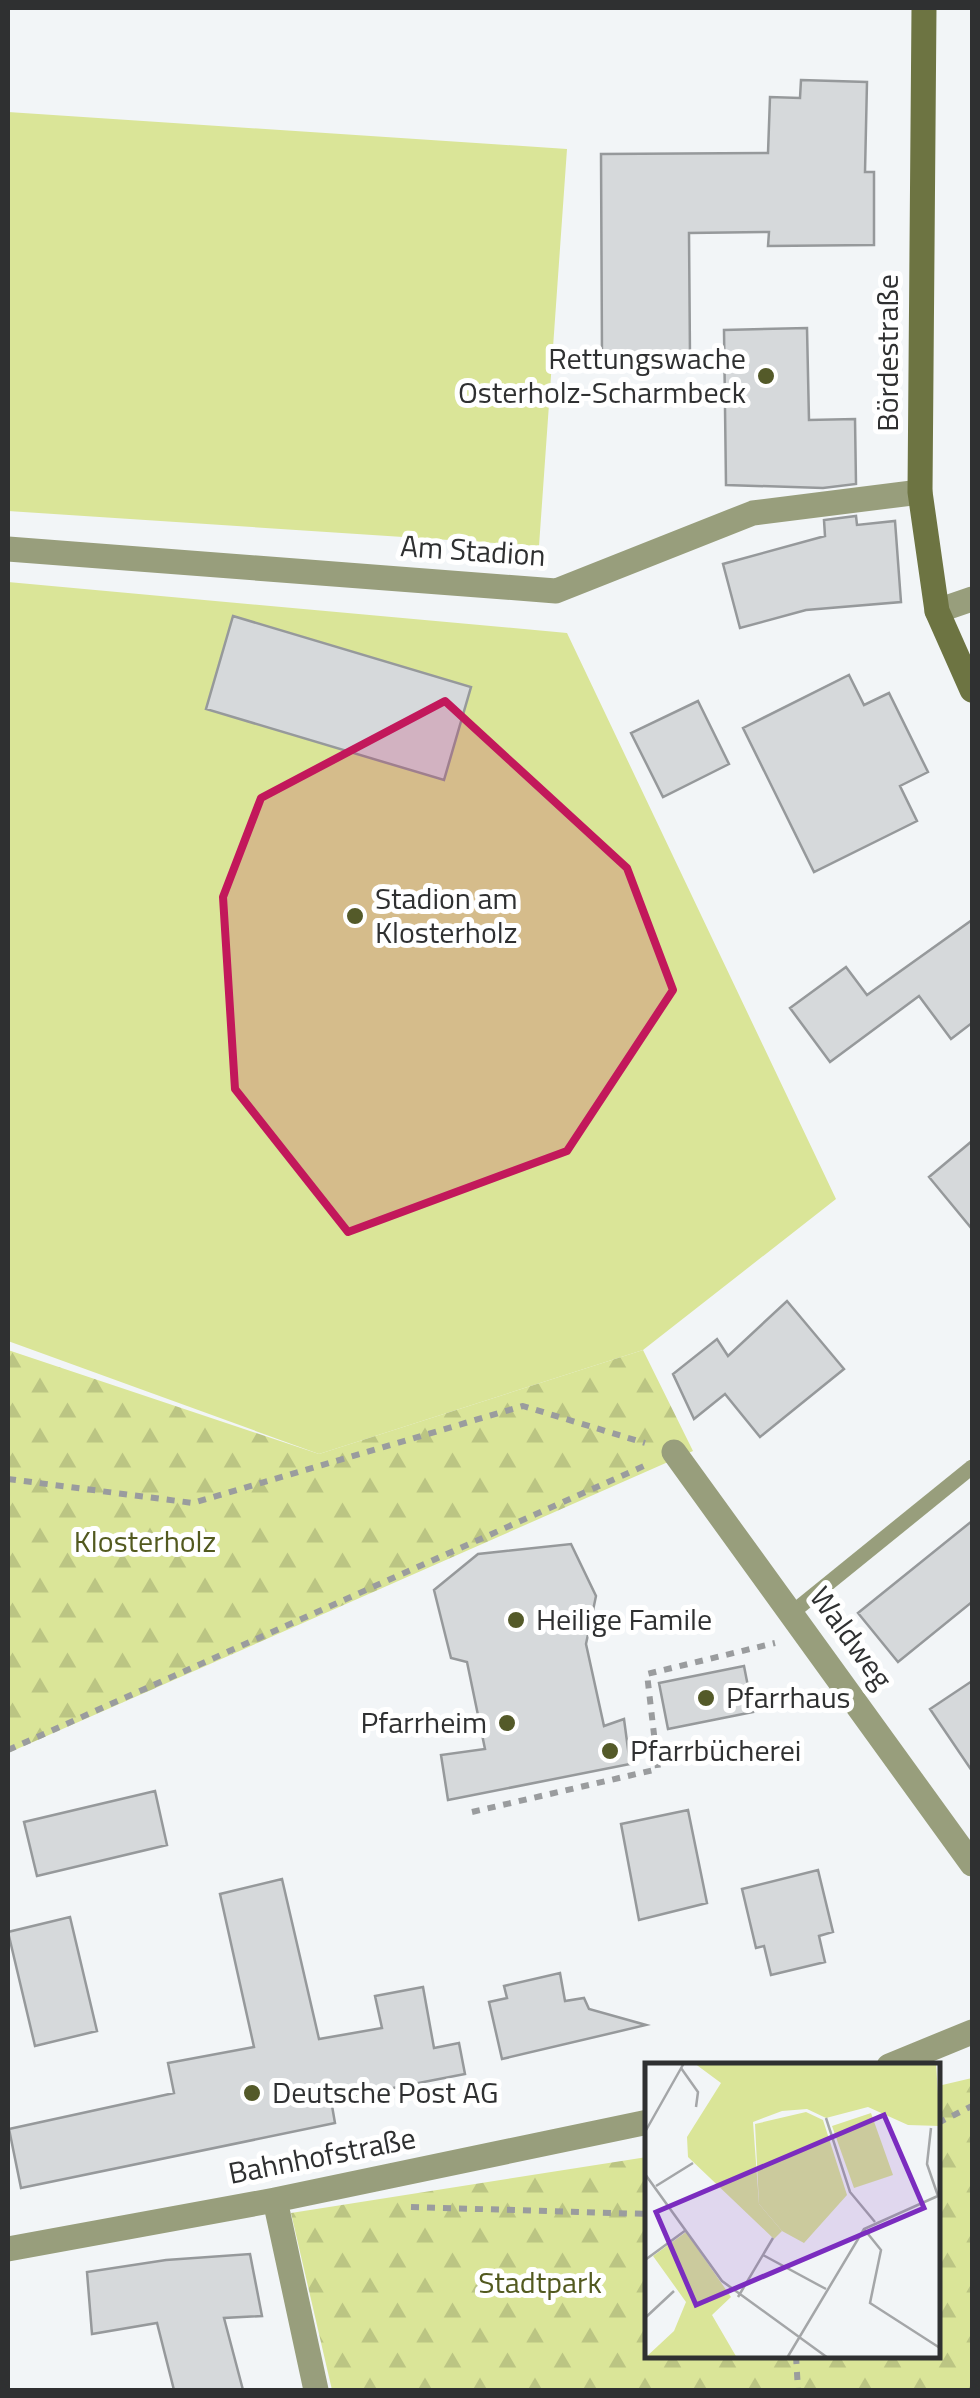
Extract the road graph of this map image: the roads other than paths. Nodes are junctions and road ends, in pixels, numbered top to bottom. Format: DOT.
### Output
graph roads {
  1 [pos="924,8"];
  2 [pos="920,492"];
  3 [pos="8,549"];
  4 [pos="972,599"];
  5 [pos="937,611"];
  6 [pos="972,690"];
  7 [pos="674,1452"];
  8 [pos="972,1468"];
  9 [pos="792,1612"];
  10 [pos="972,1864"];
  11 [pos="972,2032"];
  12 [pos="896,2063"];
  13 [pos="645,2123"];
  14 [pos="275,2200"];
  15 [pos="8,2248"];
  16 [pos="316,2390"];
  1 -- 2 [label="street, Bördestraße"];
  2 -- 3 [label="street, Am Stadion"];
  2 -- 5 [label="street, Bördestraße"];
  4 -- 5 [label="street"];
  5 -- 6 [label="street, Bördestraße"];
  7 -- 9 [label="street, Waldweg"];
  8 -- 9 [label="lane"];
  9 -- 10 [label="street, Waldweg"];
  11 -- 12 [label="street"];
  13 -- 14 [label="street, Bahnhofstraße"];
  14 -- 15 [label="street, Bahnhofstraße"];
  14 -- 16 [label="street"];
}
